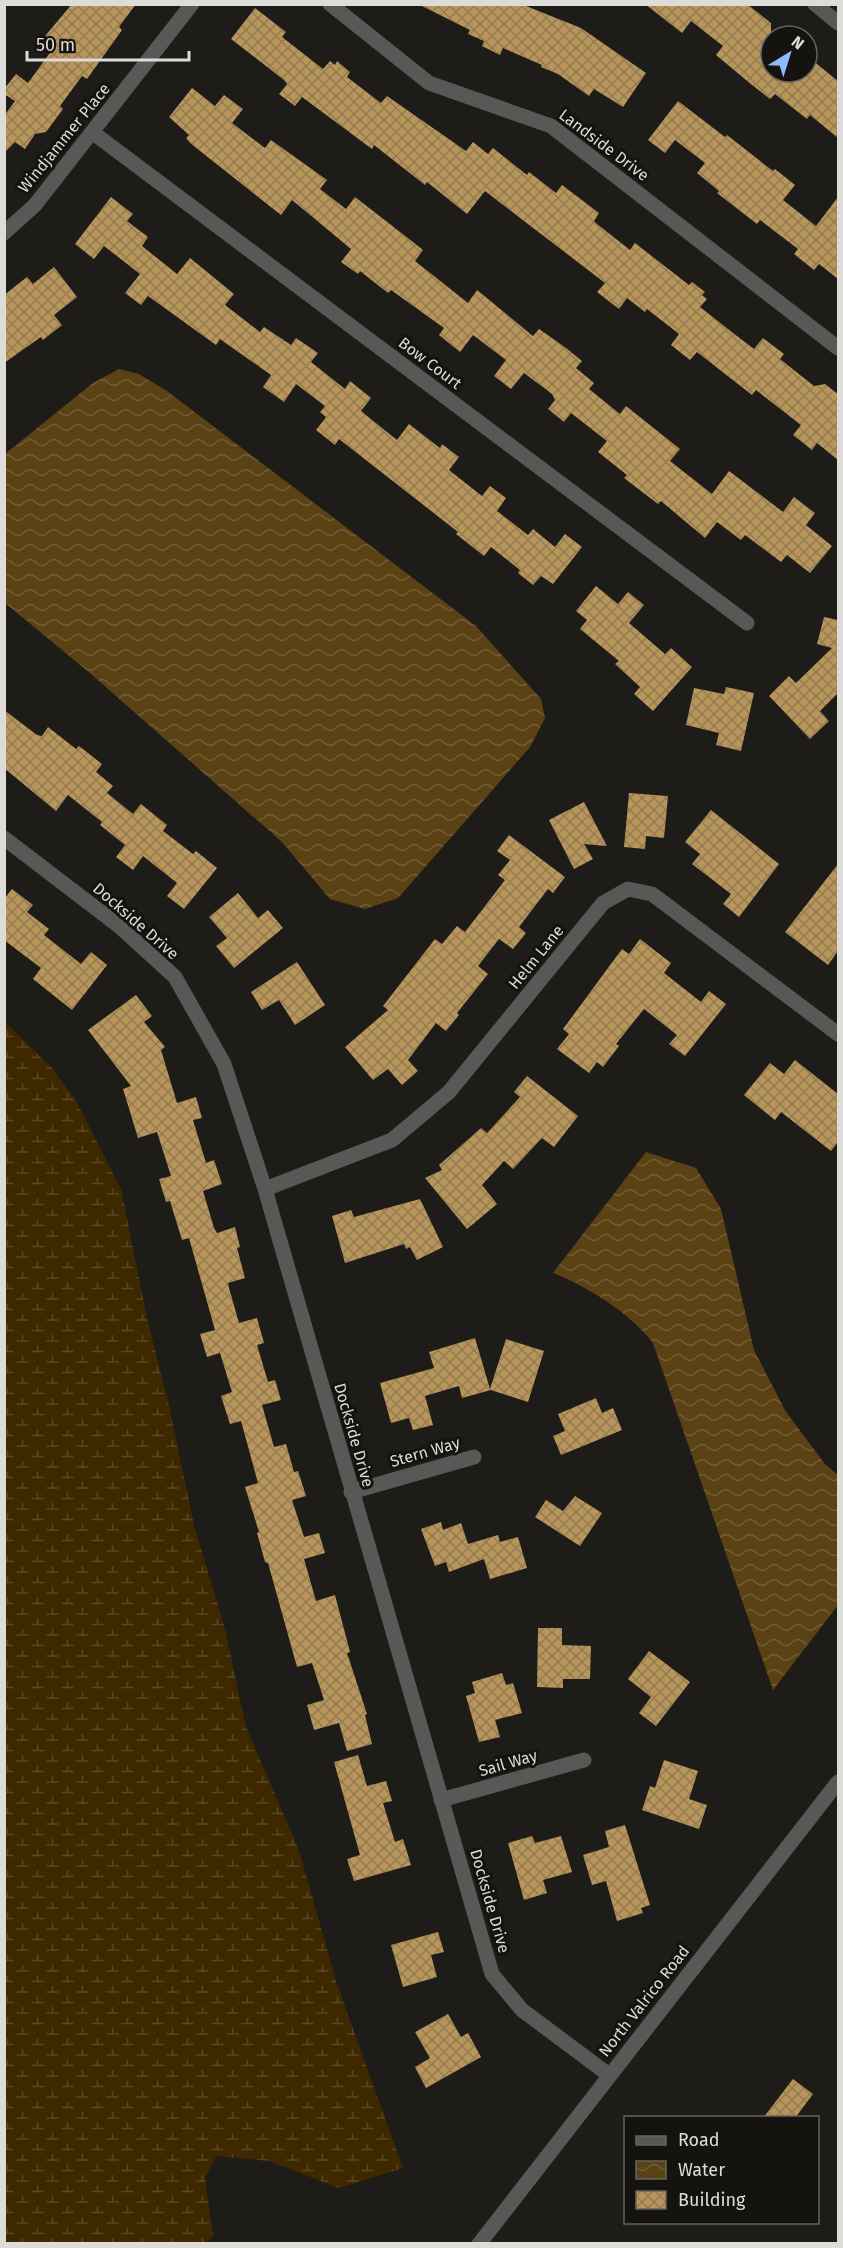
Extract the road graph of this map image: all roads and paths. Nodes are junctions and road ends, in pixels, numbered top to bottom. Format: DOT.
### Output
graph roads {
  1 [pos="192,4"];
  2 [pos="330,4"];
  3 [pos="815,4"];
  4 [pos="838,23"];
  5 [pos="92,132"];
  6 [pos="4,233"];
  7 [pos="838,348"];
  8 [pos="747,623"];
  9 [pos="4,838"];
  10 [pos="838,1032"];
  11 [pos="265,1189"];
  12 [pos="474,1457"];
  13 [pos="351,1492"];
  14 [pos="584,1760"];
  15 [pos="838,1782"];
  16 [pos="441,1800"];
  17 [pos="609,2075"];
  18 [pos="479,2244"];
  1 -- 5 [label="street, Windjammer Place"];
  2 -- 7 [label="street, Landside Drive"];
  3 -- 4 [label="street"];
  5 -- 6 [label="street, Windjammer Place"];
  5 -- 8 [label="street, Bow Court"];
  9 -- 11 [label="street, Dockside Drive"];
  10 -- 11 [label="street, Helm Lane"];
  11 -- 13 [label="street, Dockside Drive"];
  12 -- 13 [label="street, Stern Way"];
  13 -- 16 [label="street, Dockside Drive"];
  14 -- 16 [label="street, Sail Way"];
  15 -- 17 [label="street, North Valrico Road"];
  16 -- 17 [label="street, Dockside Drive"];
  17 -- 18 [label="street, North Valrico Road"];
}
